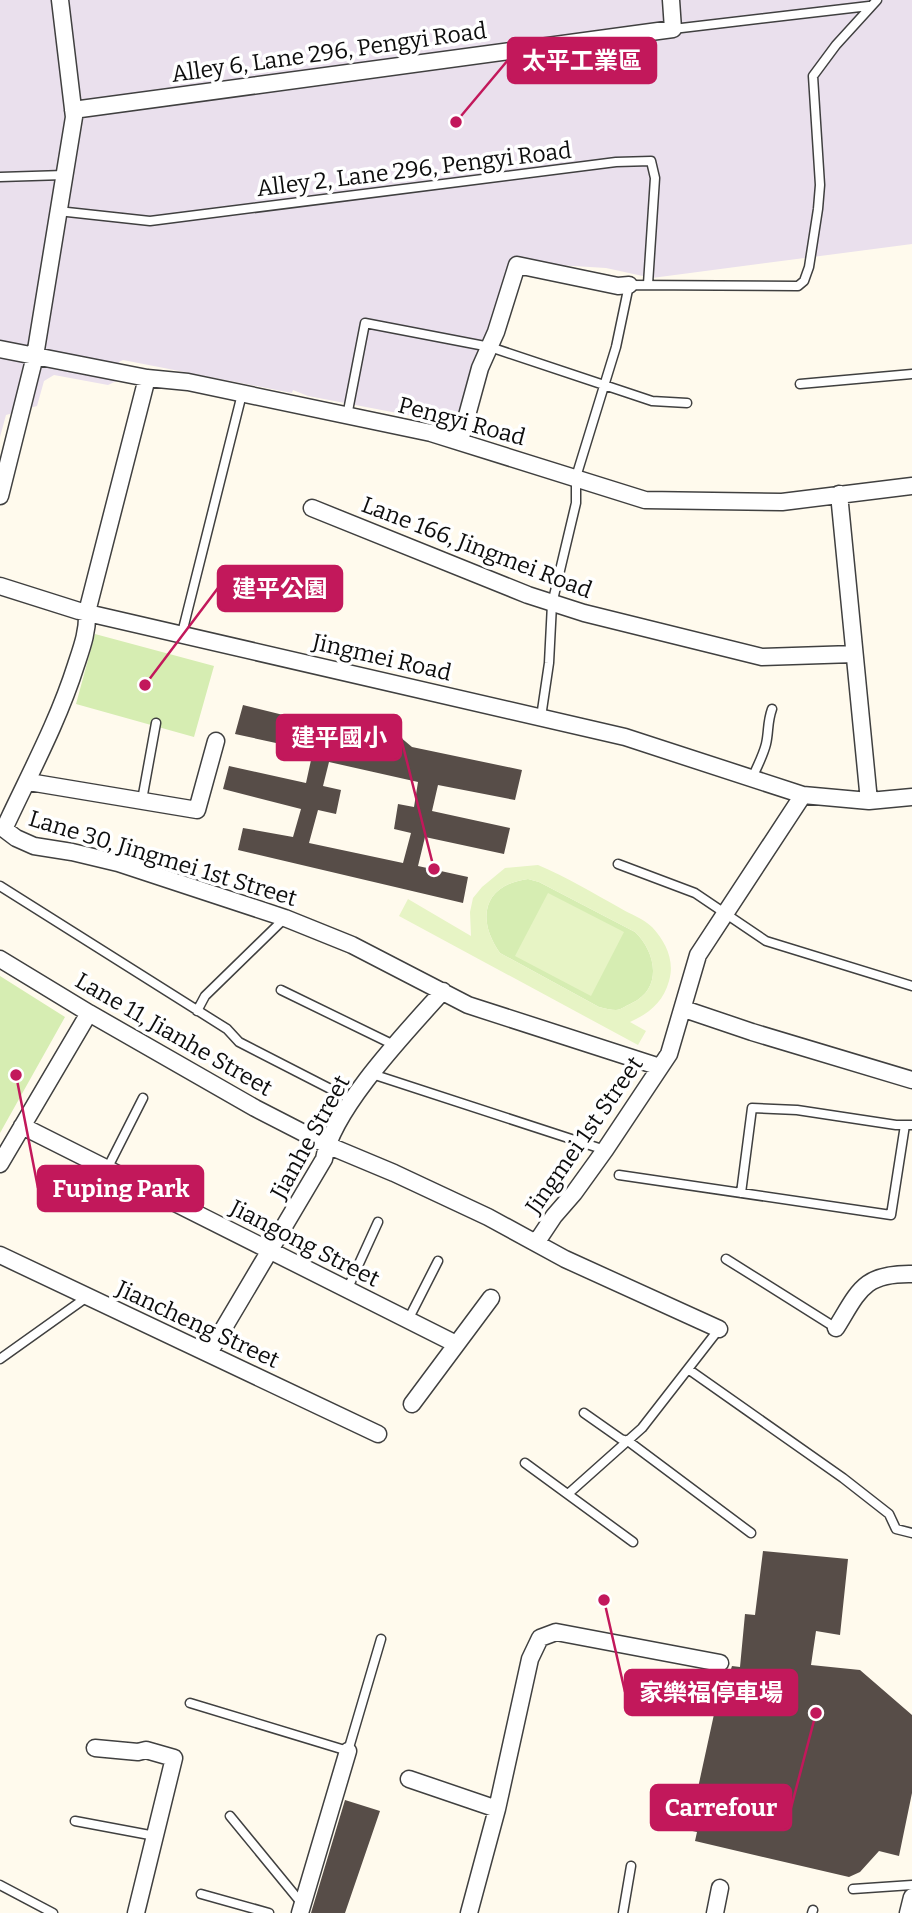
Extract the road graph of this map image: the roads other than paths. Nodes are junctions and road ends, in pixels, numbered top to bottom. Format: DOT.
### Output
graph roads {
  1 [pos="60,0"];
  2 [pos="671,0"];
  3 [pos="877,0"];
  4 [pos="869,6"];
  5 [pos="673,29"];
  6 [pos="73,110"];
  7 [pos="64,175"];
  8 [pos="0,177"];
  9 [pos="58,211"];
  10 [pos="648,284"];
  11 [pos="629,285"];
  12 [pos="490,347"];
  13 [pos="0,349"];
  14 [pos="35,356"];
  15 [pos="912,374"];
  16 [pos="148,379"];
  17 [pos="604,383"];
  18 [pos="800,384"];
  19 [pos="242,394"];
  20 [pos="687,402"];
  21 [pos="347,416"];
  22 [pos="460,441"];
  23 [pos="576,477"];
  24 [pos="912,486"];
  25 [pos="839,494"];
  26 [pos="0,496"];
  27 [pos="312,508"];
  28 [pos="0,586"];
  29 [pos="552,604"];
  30 [pos="87,612"];
  31 [pos="182,634"];
  32 [pos="854,654"];
  33 [pos="772,709"];
  34 [pos="541,717"];
  35 [pos="156,723"];
  36 [pos="216,741"];
  37 [pos="752,778"];
  38 [pos="29,782"];
  39 [pos="803,795"];
  40 [pos="912,797"];
  41 [pos="142,800"];
  42 [pos="869,802"];
  43 [pos="6,813"];
  44 [pos="2,833"];
  45 [pos="618,864"];
  46 [pos="0,886"];
  47 [pos="726,915"];
  48 [pos="285,918"];
  49 [pos="0,959"];
  50 [pos="912,986"];
  51 [pos="281,990"];
  52 [pos="443,990"];
  53 [pos="684,1009"];
  54 [pos="197,1011"];
  55 [pos="89,1013"];
  56 [pos="394,1045"];
  57 [pos="660,1067"];
  58 [pos="372,1074"];
  59 [pos="912,1080"];
  60 [pos="143,1098"];
  61 [pos="352,1100"];
  62 [pos="908,1125"];
  63 [pos="22,1126"];
  64 [pos="327,1145"];
  65 [pos="605,1150"];
  66 [pos="0,1164"];
  67 [pos="107,1169"];
  68 [pos="618,1175"];
  69 [pos="741,1193"];
  70 [pos="379,1222"];
  71 [pos="536,1243"];
  72 [pos="271,1252"];
  73 [pos="0,1255"];
  74 [pos="726,1259"];
  75 [pos="438,1261"];
  76 [pos="912,1274"];
  77 [pos="347,1290"];
  78 [pos="87,1297"];
  79 [pos="491,1298"];
  80 [pos="408,1320"];
  81 [pos="836,1328"];
  82 [pos="719,1329"];
  83 [pos="456,1344"];
  84 [pos="209,1353"];
  85 [pos="0,1359"];
  86 [pos="688,1369"];
  87 [pos="412,1404"];
  88 [pos="583,1413"];
  89 [pos="378,1434"];
  90 [pos="628,1441"];
  91 [pos="525,1462"];
  92 [pos="568,1494"];
  93 [pos="751,1533"];
  94 [pos="912,1533"];
  95 [pos="633,1542"];
  96 [pos="382,1639"];
  97 [pos="720,1662"];
  98 [pos="190,1703"];
  99 [pos="95,1748"];
  100 [pos="348,1751"];
  101 [pos="408,1779"];
  102 [pos="497,1809"];
  103 [pos="230,1816"];
  104 [pos="75,1821"];
  105 [pos="155,1836"];
  106 [pos="631,1866"];
  107 [pos="0,1885"];
  108 [pos="912,1885"];
  109 [pos="720,1888"];
  110 [pos="853,1889"];
  111 [pos="201,1894"];
  112 [pos="912,1897"];
  113 [pos="301,1909"];
  114 [pos="53,1913"];
  115 [pos="136,1913"];
  116 [pos="268,1913"];
  117 [pos="470,1913"];
  118 [pos="623,1913"];
  119 [pos="715,1913"];
  120 [pos="908,1913"];
  1 -- 6 [label="street"];
  2 -- 5 [label="street"];
  3 -- 4 [label="lane"];
  4 -- 5 [label="lane, Alley 6, Lane 296, Pengyi Road"];
  4 -- 10 [label="lane"];
  5 -- 6 [label="street, Alley 6, Lane 296, Pengyi Road"];
  6 -- 7 [label="street"];
  7 -- 8 [label="lane"];
  7 -- 9 [label="street"];
  9 -- 10 [label="lane, Alley 2, Lane 296, Pengyi Road"];
  9 -- 14 [label="street"];
  10 -- 11 [label="lane"];
  11 -- 12 [label="street"];
  11 -- 17 [label="lane"];
  12 -- 17 [label="lane"];
  12 -- 21 [label="lane"];
  12 -- 22 [label="street"];
  13 -- 14 [label="street, Pengyi Road"];
  14 -- 16 [label="street, Pengyi Road"];
  14 -- 26 [label="street"];
  15 -- 18 [label="lane"];
  16 -- 19 [label="street, Pengyi Road"];
  16 -- 30 [label="street"];
  17 -- 20 [label="lane"];
  17 -- 23 [label="lane"];
  19 -- 21 [label="street, Pengyi Road"];
  19 -- 31 [label="lane"];
  21 -- 22 [label="street, Pengyi Road"];
  22 -- 23 [label="street, Pengyi Road"];
  23 -- 25 [label="street, Pengyi Road"];
  23 -- 29 [label="lane"];
  24 -- 25 [label="street, Pengyi Road"];
  25 -- 32 [label="street"];
  27 -- 29 [label="street, Lane 166, Jingmei Road"];
  28 -- 30 [label="street, Jingmei Road"];
  29 -- 32 [label="street, Lane 166, Jingmei Road"];
  29 -- 34 [label="lane"];
  30 -- 31 [label="street, Jingmei Road"];
  30 -- 38 [label="street"];
  31 -- 34 [label="street, Jingmei Road"];
  32 -- 42 [label="street"];
  33 -- 37 [label="lane"];
  34 -- 37 [label="street, Jingmei Road"];
  35 -- 41 [label="lane"];
  36 -- 41 [label="street"];
  37 -- 39 [label="street, Jingmei Road"];
  38 -- 41 [label="street"];
  38 -- 43 [label="street"];
  39 -- 42 [label="street, Jingmei Road"];
  39 -- 47 [label="street, Jingmei 1st Street"];
  40 -- 42 [label="street, Jingmei Road"];
  43 -- 44 [label="street"];
  44 -- 48 [label="street, Lane 30, Jingmei 1st Street"];
  45 -- 47 [label="lane"];
  46 -- 54 [label="lane"];
  47 -- 50 [label="lane"];
  47 -- 53 [label="street, Jingmei 1st Street"];
  48 -- 52 [label="street, Lane 30, Jingmei 1st Street"];
  48 -- 54 [label="lane"];
  49 -- 55 [label="street, Lane 11, Jianhe Street"];
  51 -- 56 [label="lane"];
  52 -- 56 [label="street, Jianhe Street"];
  52 -- 57 [label="street, Lane 30, Jingmei 1st Street"];
  53 -- 57 [label="street, Jingmei 1st Street"];
  53 -- 59 [label="street"];
  54 -- 61 [label="lane"];
  55 -- 63 [label="street"];
  55 -- 64 [label="street, Lane 11, Jianhe Street"];
  56 -- 58 [label="street, Jianhe Street"];
  57 -- 65 [label="street, Jingmei 1st Street"];
  58 -- 61 [label="street, Jianhe Street"];
  58 -- 65 [label="lane"];
  60 -- 67 [label="lane"];
  61 -- 64 [label="street, Jianhe Street"];
  62 -- 69 [label="lane"];
  62 -- 69 [label="lane"];
  63 -- 66 [label="street"];
  63 -- 67 [label="street, Jiangong Street"];
  64 -- 71 [label="street, Lane 11, Jianhe Street"];
  64 -- 72 [label="street, Jianhe Street"];
  65 -- 71 [label="street, Jingmei 1st Street"];
  67 -- 72 [label="street, Jiangong Street"];
  68 -- 69 [label="lane"];
  70 -- 77 [label="lane"];
  71 -- 82 [label="street, Lane 11, Jianhe Street"];
  72 -- 77 [label="street, Jiangong Street"];
  72 -- 84 [label="street, Jianhe Street"];
  73 -- 78 [label="street, Jiancheng Street"];
  74 -- 81 [label="lane"];
  75 -- 80 [label="lane"];
  76 -- 81 [label="street"];
  77 -- 80 [label="street, Jiangong Street"];
  78 -- 84 [label="street, Jiancheng Street"];
  78 -- 85 [label="lane"];
  79 -- 83 [label="street"];
  80 -- 83 [label="street, Jiangong Street"];
  82 -- 86 [label="lane"];
  83 -- 87 [label="street"];
  84 -- 89 [label="street, Jiancheng Street"];
  86 -- 90 [label="lane"];
  86 -- 94 [label="lane"];
  88 -- 90 [label="lane"];
  90 -- 92 [label="lane"];
  90 -- 93 [label="lane"];
  91 -- 92 [label="lane"];
  92 -- 95 [label="lane"];
  96 -- 100 [label="lane"];
  97 -- 102 [label="street"];
  98 -- 100 [label="lane"];
  99 -- 105 [label="street"];
  100 -- 113 [label="street"];
  101 -- 102 [label="street"];
  102 -- 117 [label="street"];
  103 -- 113 [label="lane"];
  104 -- 105 [label="lane"];
  105 -- 115 [label="street"];
  106 -- 118 [label="lane"];
  107 -- 114 [label="lane"];
  108 -- 110 [label="lane"];
  109 -- 119 [label="street"];
  111 -- 116 [label="lane"];
  112 -- 120 [label="street"];
}
